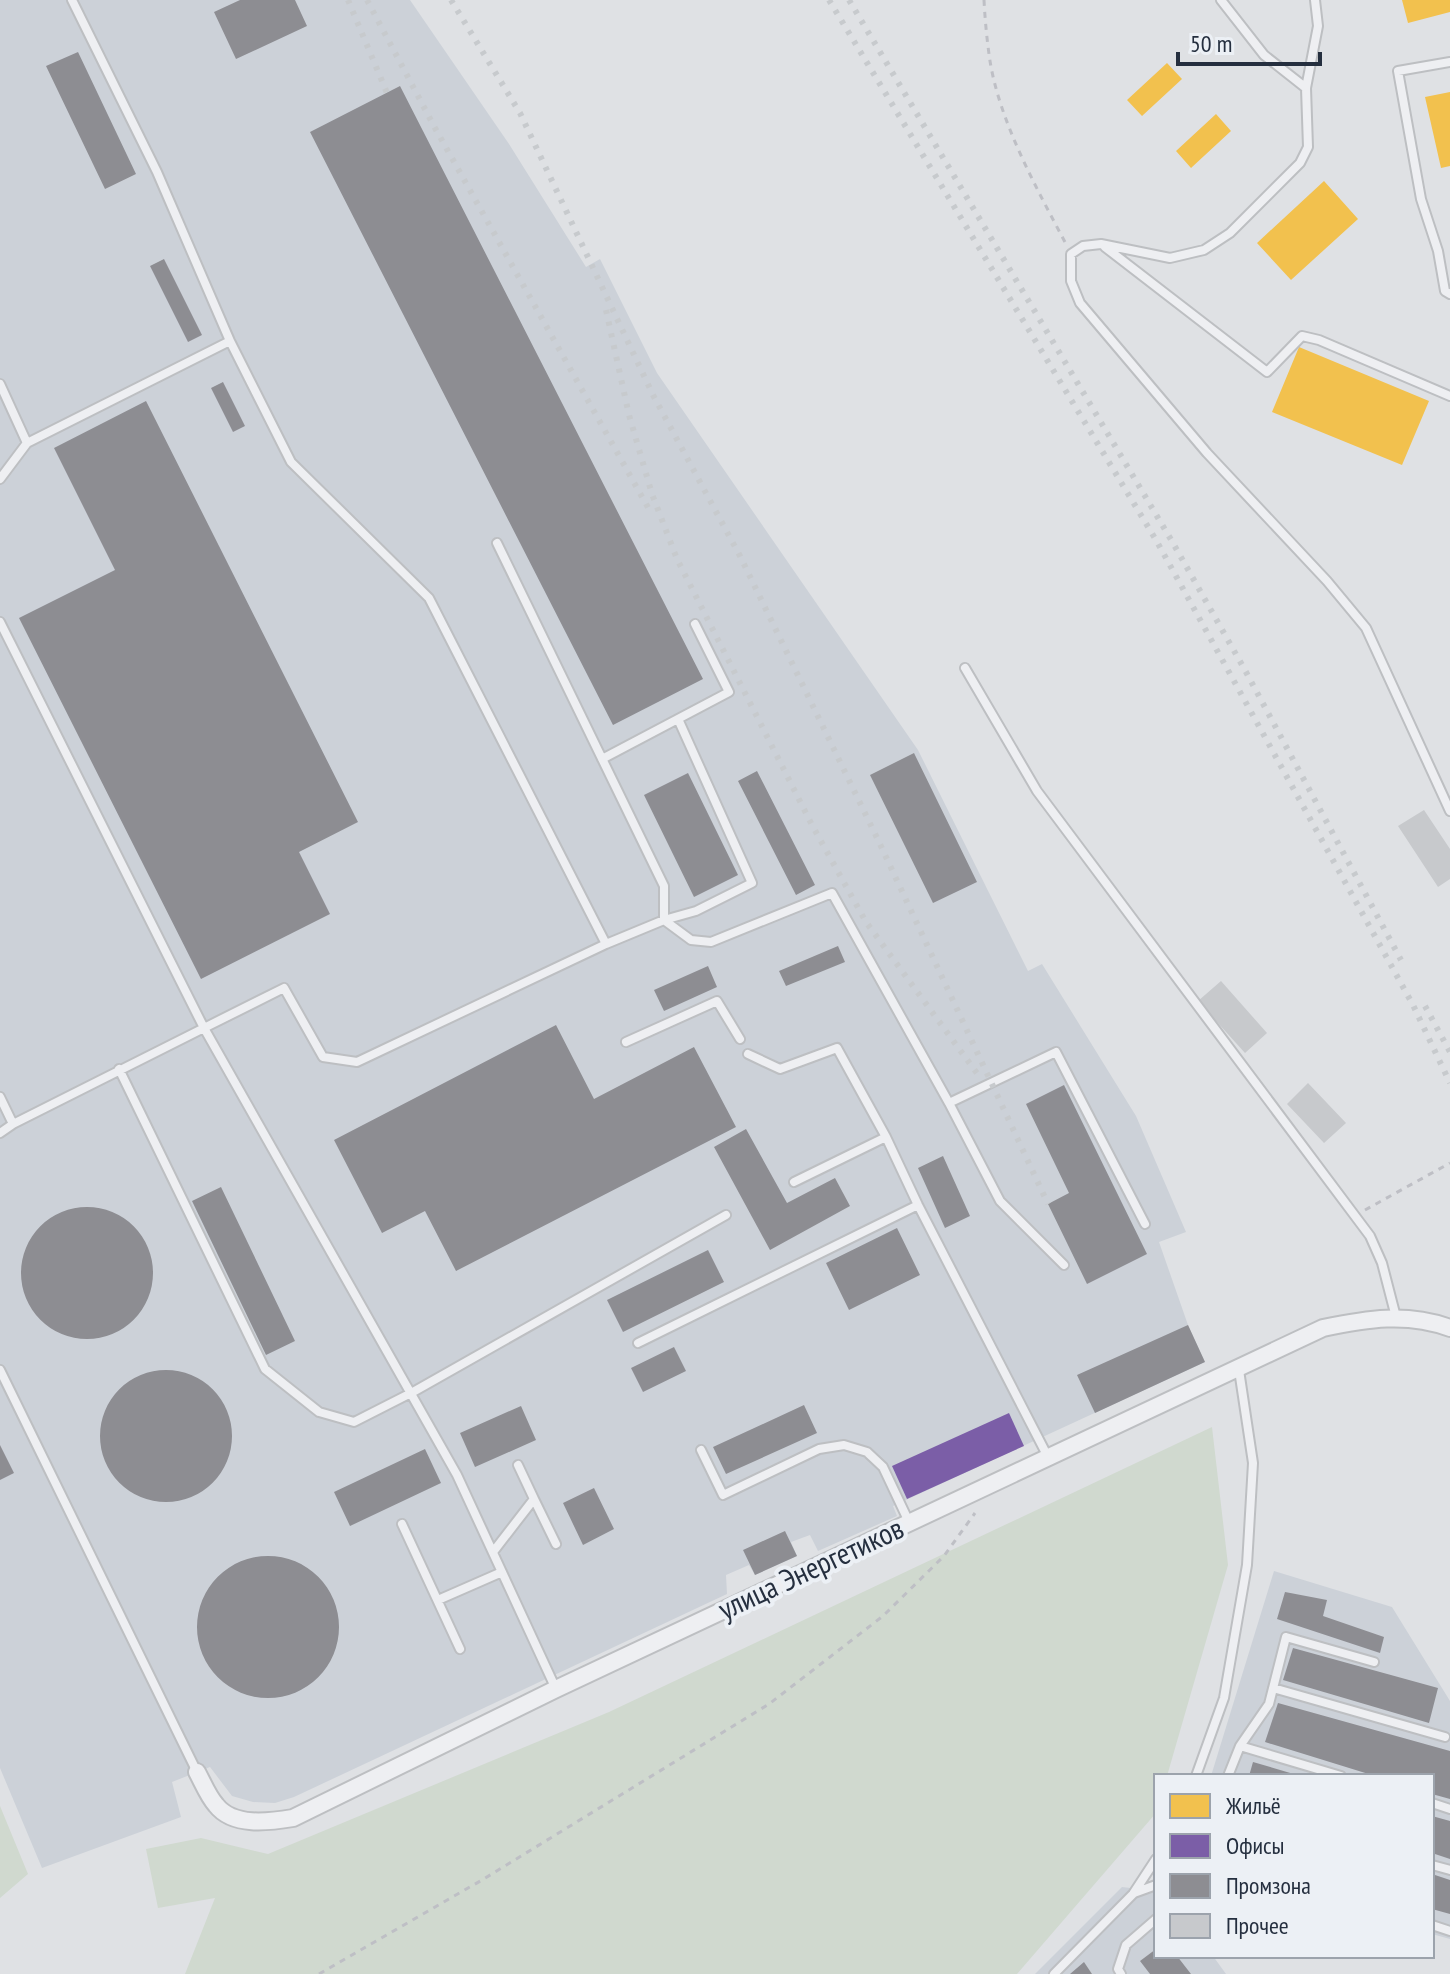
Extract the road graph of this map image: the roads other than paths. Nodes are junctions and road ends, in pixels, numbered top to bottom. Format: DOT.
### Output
graph roads {
  1 [pos="72,0"];
  2 [pos="1221,0"];
  3 [pos="1315,0"];
  4 [pos="1450,62"];
  5 [pos="1306,88"];
  6 [pos="1101,244"];
  7 [pos="1450,294"];
  8 [pos="230,341"];
  9 [pos="0,384"];
  10 [pos="1450,396"];
  11 [pos="27,443"];
  12 [pos="0,479"];
  13 [pos="497,543"];
  14 [pos="0,622"];
  15 [pos="695,624"];
  16 [pos="965,668"];
  17 [pos="678,719"];
  18 [pos="602,759"];
  19 [pos="1450,811"];
  20 [pos="664,920"];
  21 [pos="606,944"];
  22 [pos="204,1028"];
  23 [pos="740,1039"];
  24 [pos="626,1042"];
  25 [pos="748,1054"];
  26 [pos="119,1069"];
  27 [pos="0,1097"];
  28 [pos="949,1103"];
  29 [pos="13,1124"];
  30 [pos="0,1133"];
  31 [pos="886,1137"];
  32 [pos="794,1182"];
  33 [pos="918,1205"];
  34 [pos="726,1215"];
  35 [pos="1145,1224"];
  36 [pos="1064,1265"];
  37 [pos="1396,1317"];
  38 [pos="1450,1328"];
  39 [pos="638,1343"];
  40 [pos="0,1370"];
  41 [pos="1239,1370"];
  42 [pos="413,1392"];
  43 [pos="701,1450"];
  44 [pos="1048,1457"];
  45 [pos="518,1465"];
  46 [pos="534,1499"];
  47 [pos="910,1523"];
  48 [pos="402,1524"];
  49 [pos="556,1544"];
  50 [pos="493,1552"];
  51 [pos="502,1572"];
  52 [pos="438,1600"];
  53 [pos="460,1649"];
  54 [pos="1374,1662"];
  55 [pos="1273,1688"];
  56 [pos="556,1689"];
  57 [pos="1445,1737"];
  58 [pos="1240,1746"];
  59 [pos="197,1772"];
  60 [pos="1197,1774"];
  61 [pos="1229,1774"];
  62 [pos="1334,1774"];
  63 [pos="1154,1862"];
  64 [pos="1154,1886"];
  65 [pos="1133,1894"];
  66 [pos="1154,1921"];
  67 [pos="1054,1974"];
  68 [pos="1121,1974"];
  1 -- 8 [label="lane"];
  2 -- 5 [label="lane"];
  3 -- 5 [label="lane"];
  4 -- 7 [label="lane"];
  5 -- 6 [label="lane"];
  6 -- 10 [label="lane"];
  6 -- 19 [label="lane"];
  8 -- 11 [label="lane"];
  8 -- 21 [label="lane"];
  9 -- 11 [label="lane"];
  11 -- 12 [label="lane"];
  13 -- 18 [label="lane"];
  14 -- 22 [label="lane"];
  15 -- 17 [label="lane"];
  16 -- 37 [label="lane"];
  17 -- 18 [label="lane"];
  17 -- 20 [label="lane"];
  18 -- 20 [label="lane"];
  20 -- 21 [label="lane"];
  20 -- 28 [label="lane"];
  21 -- 22 [label="lane"];
  22 -- 26 [label="lane"];
  22 -- 42 [label="lane"];
  23 -- 24 [label="lane"];
  25 -- 31 [label="lane"];
  26 -- 29 [label="lane"];
  26 -- 42 [label="lane"];
  27 -- 29 [label="lane"];
  28 -- 35 [label="lane"];
  28 -- 36 [label="lane"];
  29 -- 30 [label="lane"];
  31 -- 32 [label="lane"];
  31 -- 33 [label="lane"];
  33 -- 39 [label="lane"];
  33 -- 44 [label="lane"];
  34 -- 42 [label="lane"];
  37 -- 38 [label="street, улица Энергетиков"];
  37 -- 41 [label="street, улица Энергетиков"];
  40 -- 59 [label="lane"];
  41 -- 44 [label="street, улица Энергетиков"];
  41 -- 60 [label="lane"];
  42 -- 50 [label="lane"];
  43 -- 47 [label="lane"];
  44 -- 47 [label="street, улица Энергетиков"];
  45 -- 46 [label="lane"];
  46 -- 49 [label="lane"];
  46 -- 50 [label="lane"];
  47 -- 56 [label="street, улица Энергетиков"];
  48 -- 52 [label="lane"];
  50 -- 51 [label="lane"];
  51 -- 52 [label="lane"];
  51 -- 56 [label="lane"];
  52 -- 53 [label="lane"];
  54 -- 55 [label="lane"];
  55 -- 57 [label="lane"];
  55 -- 58 [label="lane"];
  56 -- 59 [label="street, улица Энергетиков"];
  58 -- 61 [label="lane"];
  58 -- 62 [label="lane"];
  63 -- 65 [label="lane"];
  64 -- 65 [label="lane"];
  65 -- 67 [label="lane"];
  66 -- 68 [label="lane"];
}
